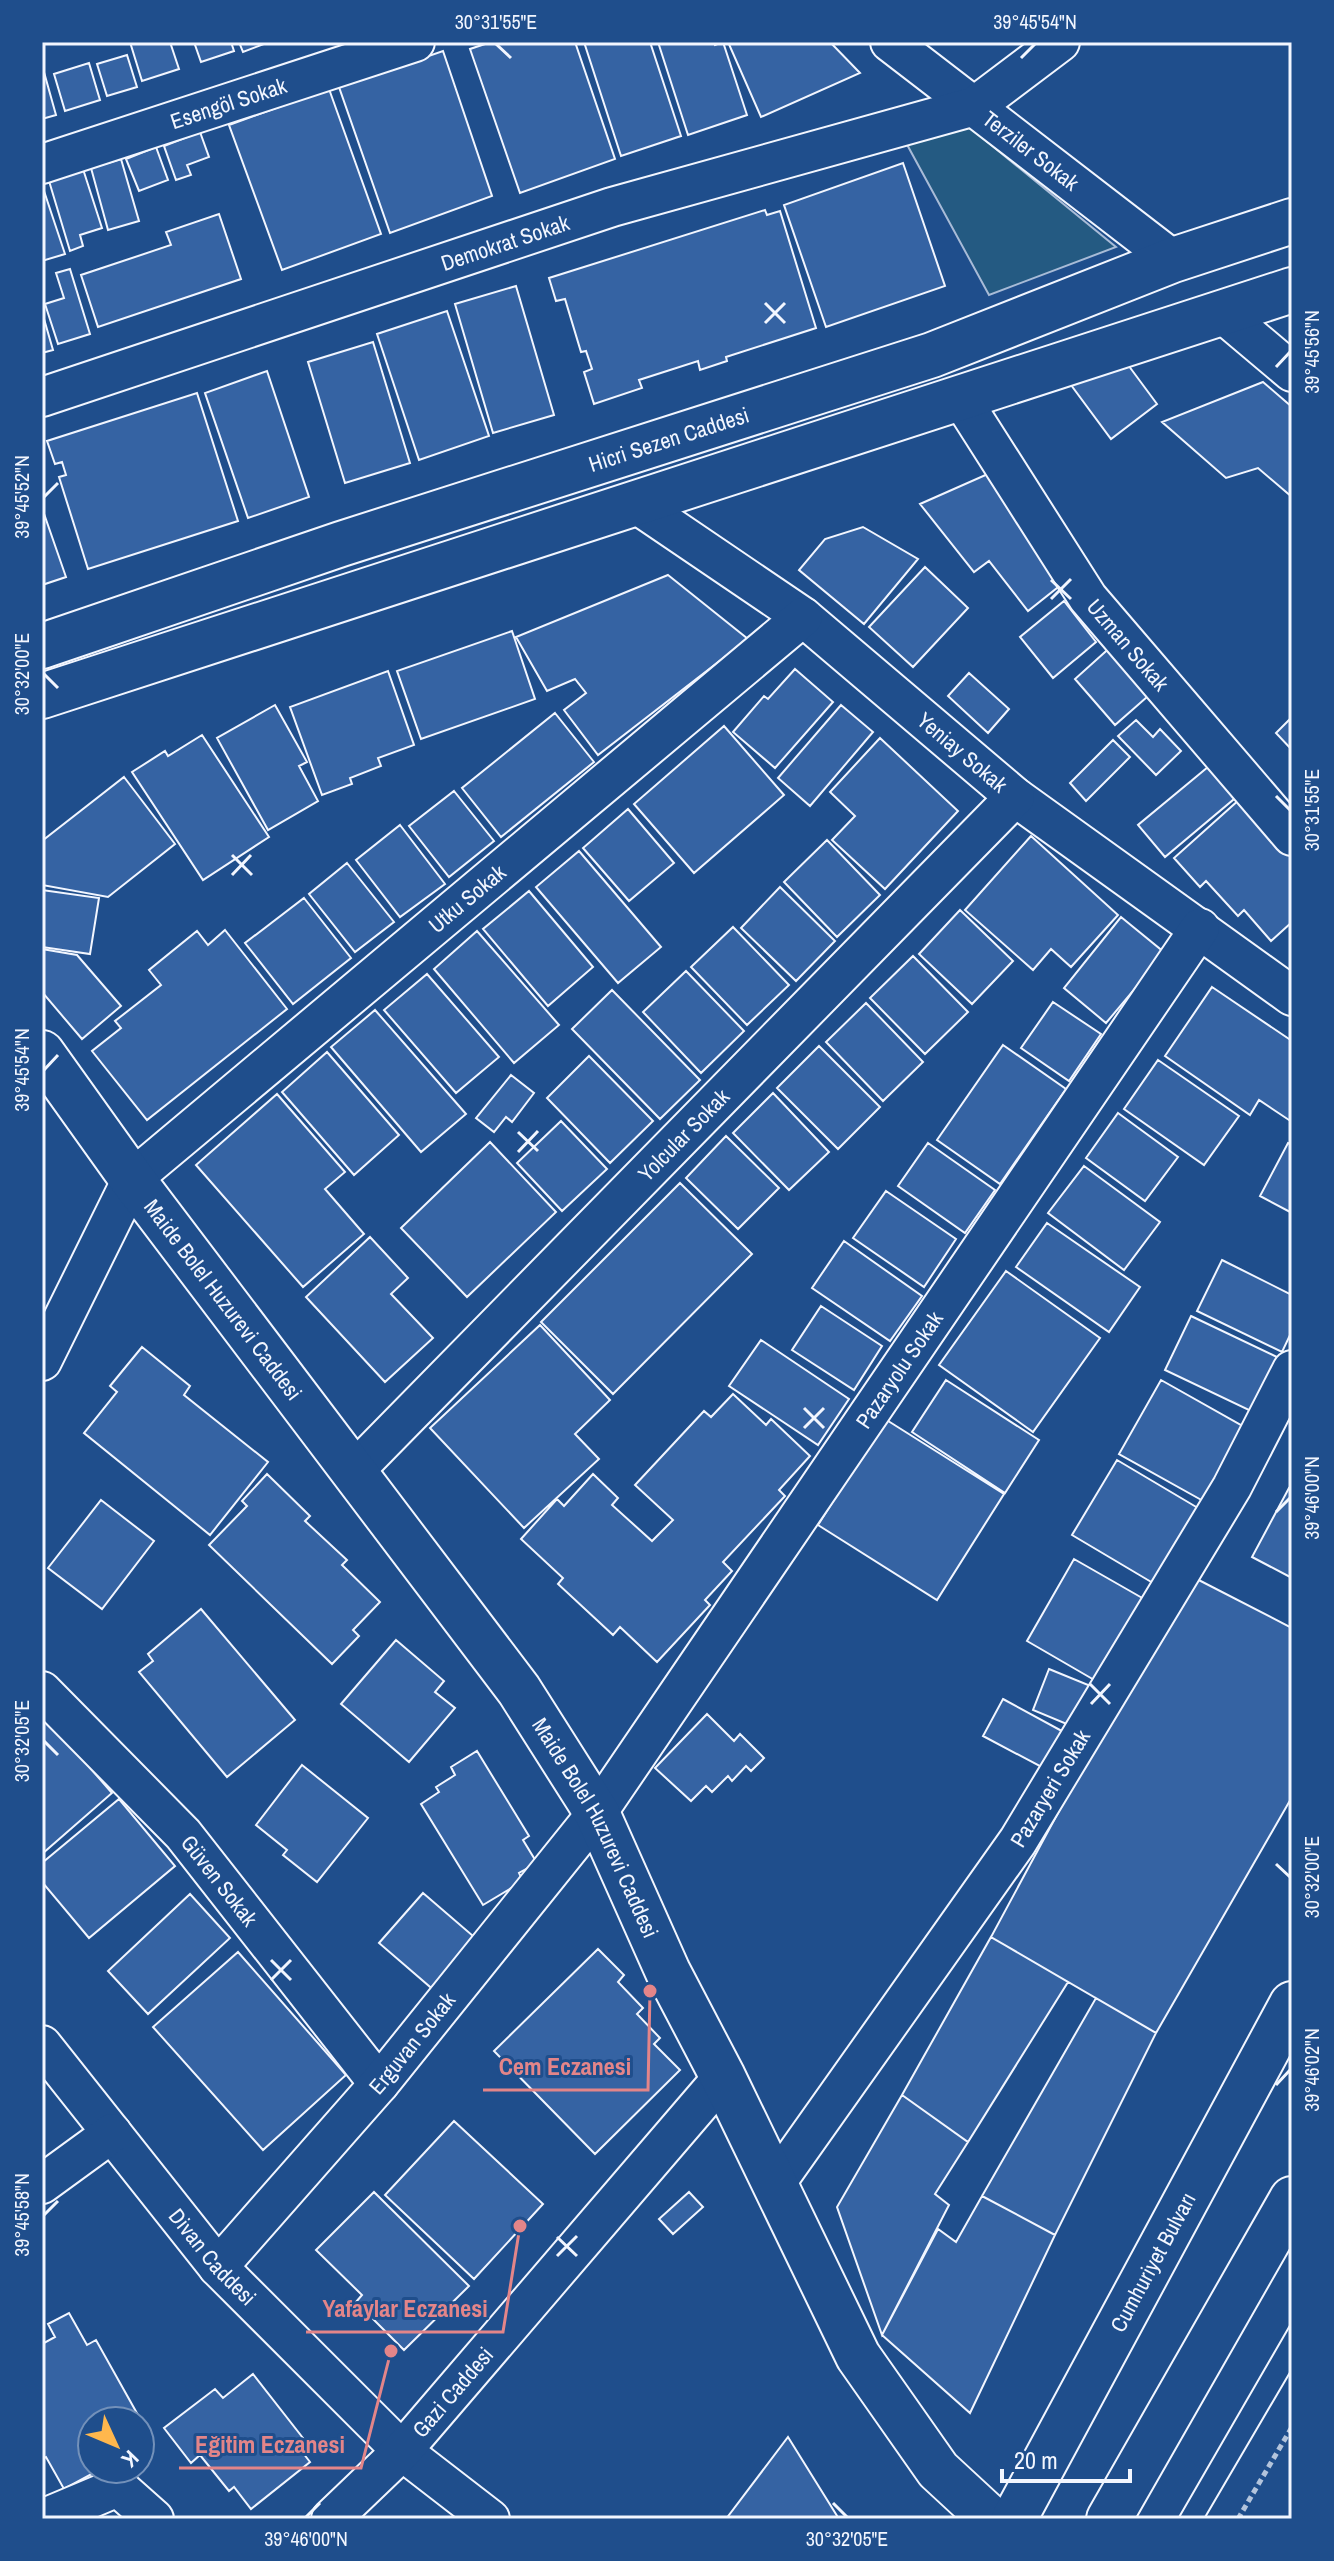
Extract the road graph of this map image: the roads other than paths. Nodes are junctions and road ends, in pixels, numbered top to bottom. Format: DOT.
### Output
graph roads {
  1 [pos="415,42"];
  2 [pos="890,42"];
  3 [pos="1060,42"];
  4 [pos="936,58"];
  5 [pos="975,106"];
  6 [pos="42,164"];
  7 [pos="1292,221"];
  8 [pos="1173,260"];
  9 [pos="1292,290"];
  10 [pos="1222,313"];
  11 [pos="1292,372"];
  12 [pos="42,397"];
  13 [pos="960,397"];
  14 [pos="635,503"];
  15 [pos="803,617"];
  16 [pos="42,646"];
  17 [pos="42,696"];
  18 [pos="1015,797"];
  19 [pos="1292,836"];
  20 [pos="1200,928"];
  21 [pos="1292,996"];
  22 [pos="42,1053"];
  23 [pos="42,1100"];
  24 [pos="132,1179"];
  25 [pos="42,1361"];
  26 [pos="1292,1370"];
  27 [pos="353,1472"];
  28 [pos="42,1691"];
  29 [pos="597,1813"];
  30 [pos="1292,2004"];
  31 [pos="42,2045"];
  32 [pos="723,2077"];
  33 [pos="379,2084"];
  34 [pos="112,2133"];
  35 [pos="42,2184"];
  36 [pos="775,2184"];
  37 [pos="1292,2199"];
  38 [pos="218,2267"];
  39 [pos="402,2451"];
  40 [pos="42,2519"];
  41 [pos="154,2519"];
  42 [pos="331,2519"];
  43 [pos="490,2519"];
  44 [pos="991,2519"];
  45 [pos="1014,2519"];
  46 [pos="1109,2519"];
  1 -- 6 [label="street, Esengöl Sokak"];
  2 -- 4 [label="street, Terziler Sokak"];
  3 -- 5 [label="street"];
  4 -- 5 [label="street, Terziler Sokak"];
  5 -- 8 [label="street, Terziler Sokak"];
  5 -- 12 [label="street, Demokrat Sokak"];
  7 -- 8 [label="main road, Hicri Sezen Caddesi"];
  8 -- 16 [label="main road, Hicri Sezen Caddesi"];
  9 -- 10 [label="main road"];
  10 -- 11 [label="street"];
  10 -- 13 [label="main road"];
  13 -- 14 [label="main road"];
  13 -- 19 [label="street, Uzman Sokak"];
  14 -- 15 [label="street, Yeniay Sokak"];
  14 -- 17 [label="main road"];
  15 -- 18 [label="street, Yeniay Sokak"];
  15 -- 24 [label="street, Utku Sokak"];
  18 -- 20 [label="street, Yeniay Sokak"];
  18 -- 27 [label="street, Yolcular Sokak"];
  20 -- 21 [label="street, Yeniay Sokak"];
  20 -- 29 [label="street, Pazaryolu Sokak"];
  22 -- 24 [label="main road, Maide Bolel Huzurevi Caddesi"];
  23 -- 24 [label="main road, Maide Bolel Huzurevi Caddesi"];
  24 -- 25 [label="street"];
  24 -- 27 [label="main road, Maide Bolel Huzurevi Caddesi"];
  26 -- 36 [label="street, Pazaryeri Sokak"];
  27 -- 29 [label="main road, Maide Bolel Huzurevi Caddesi"];
  28 -- 33 [label="street, Güven Sokak"];
  29 -- 32 [label="main road, Maide Bolel Huzurevi Caddesi"];
  29 -- 33 [label="street, Erguvan Sokak"];
  30 -- 45 [label="main road, Cumhuriyet Bulvarı"];
  31 -- 34 [label="street, Divan Caddesi"];
  32 -- 36 [label="main road, Maide Bolel Huzurevi Caddesi"];
  32 -- 39 [label="street, Gazi Caddesi"];
  33 -- 38 [label="street, Erguvan Sokak"];
  34 -- 35 [label="street"];
  34 -- 38 [label="street, Divan Caddesi"];
  36 -- 44 [label="main road, Maide Bolel Huzurevi Caddesi"];
  37 -- 46 [label="main road"];
  38 -- 39 [label="street, Divan Caddesi"];
  39 -- 42 [label="street, Gazi Caddesi"];
  39 -- 43 [label="street, Divan Caddesi"];
  40 -- 41 [label="street"];
}
